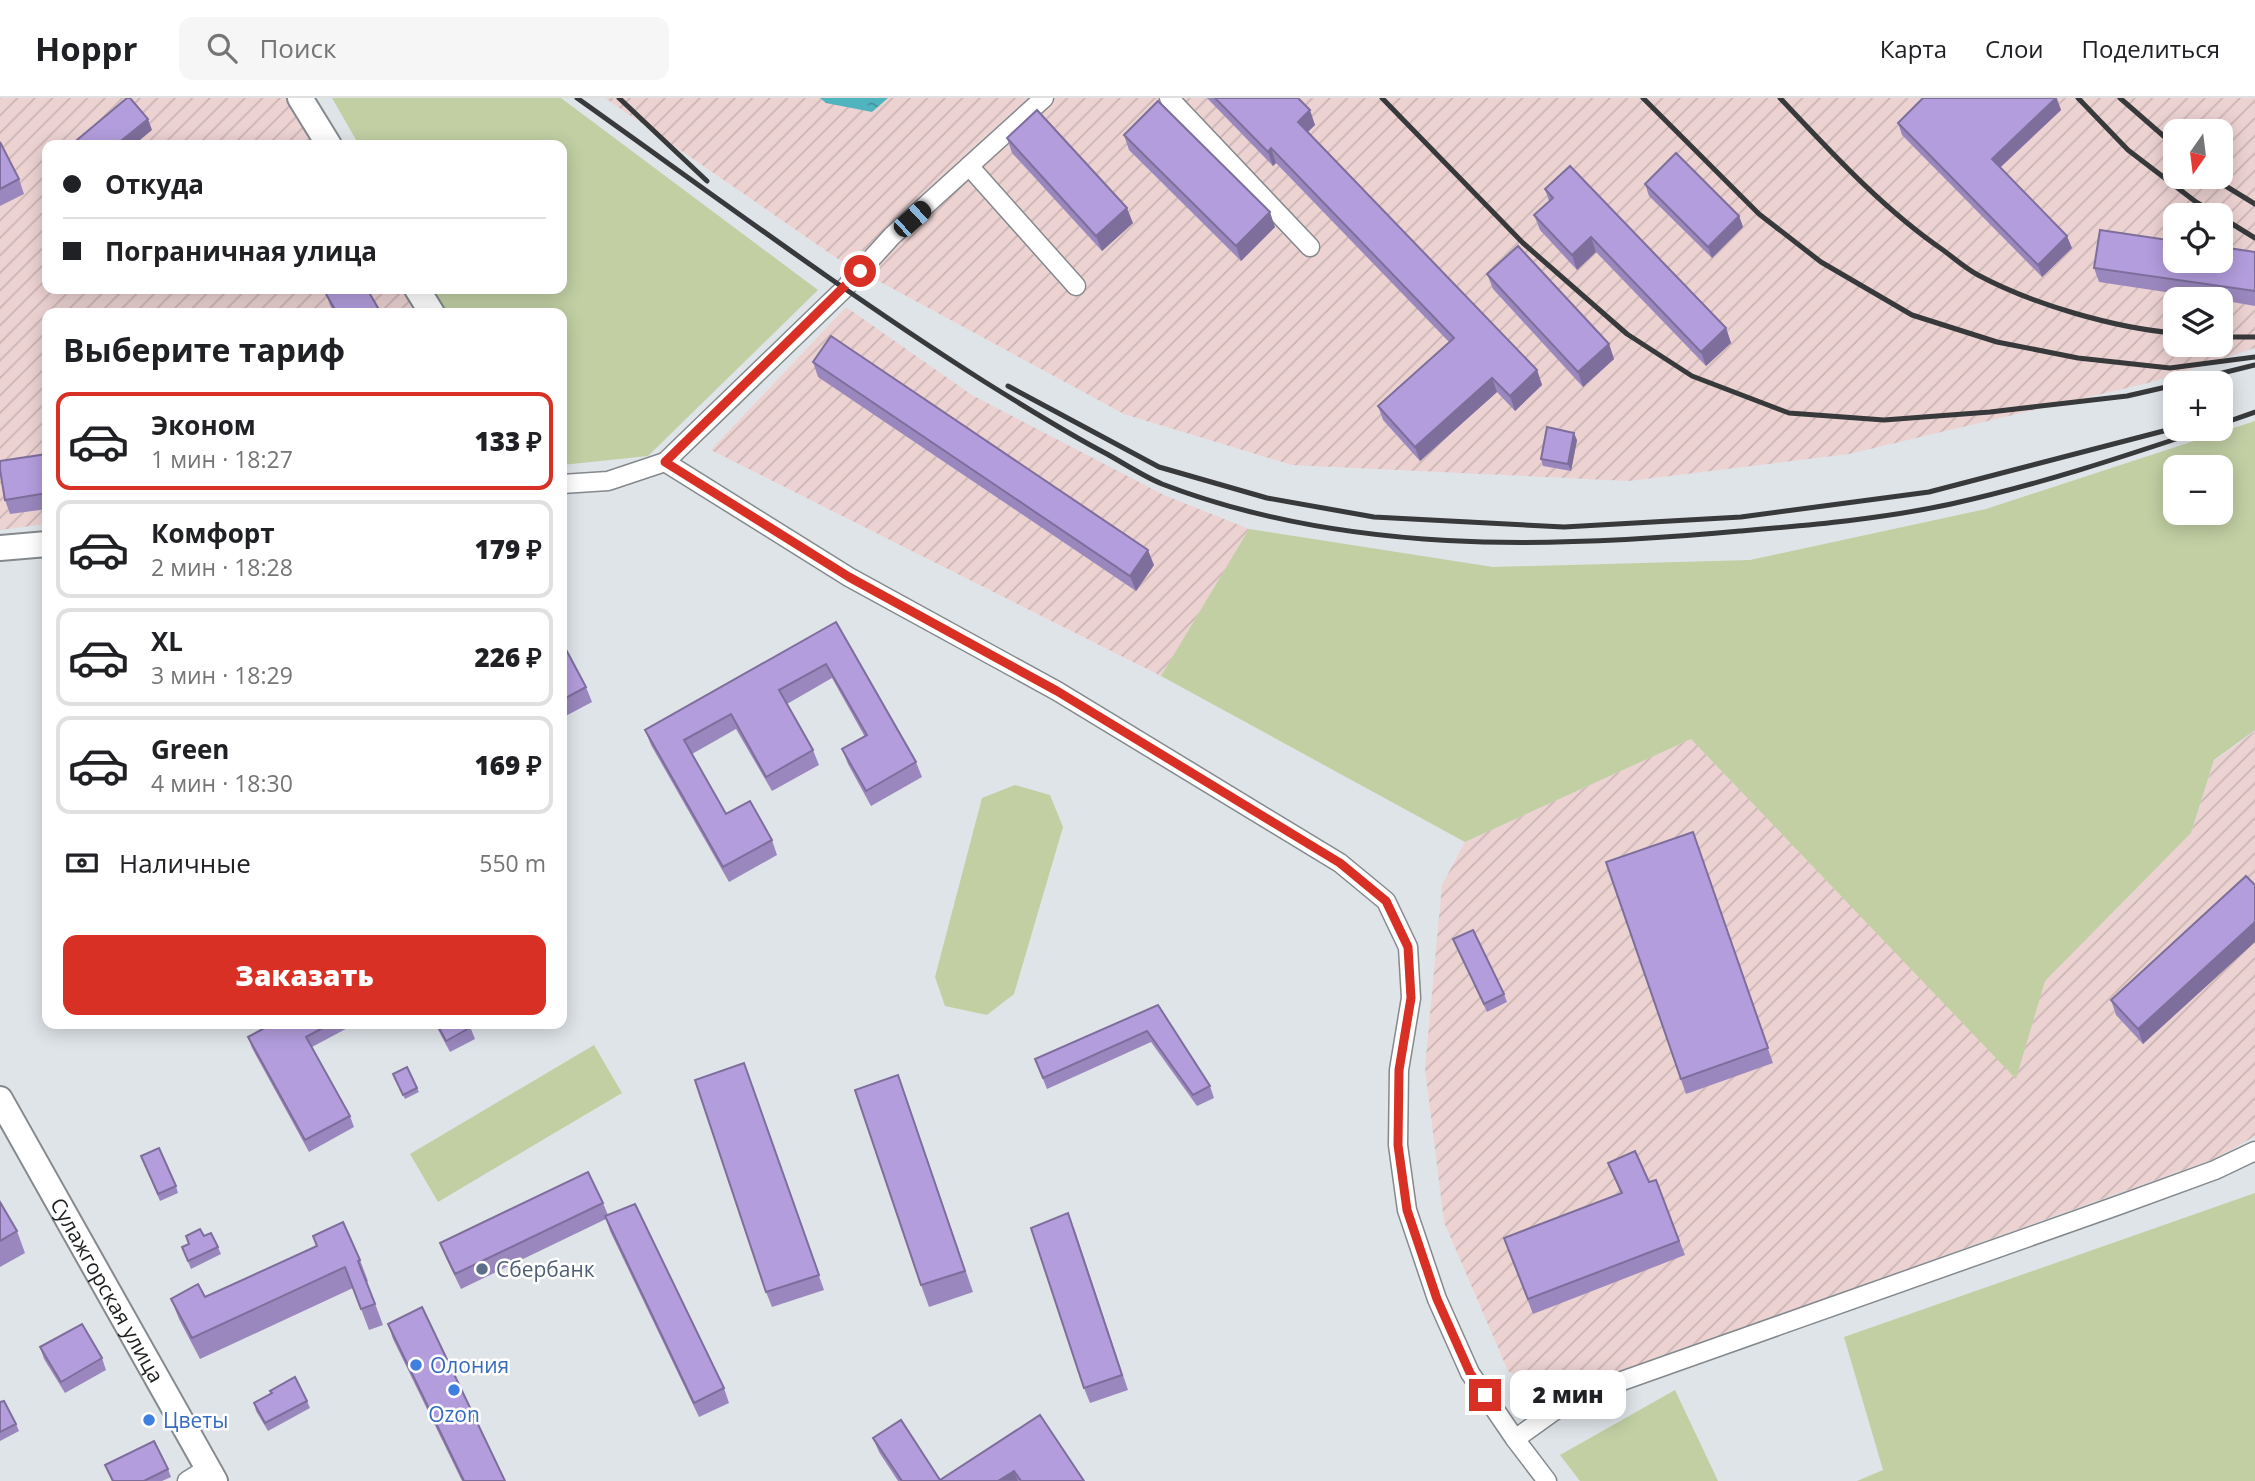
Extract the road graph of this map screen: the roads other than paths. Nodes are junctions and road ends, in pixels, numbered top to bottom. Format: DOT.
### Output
graph roads {
  1 [pos="300,98"];
  2 [pos="1044,98"];
  3 [pos="1169,98"];
  4 [pos="326,140"];
  5 [pos="969,166"];
  6 [pos="1310,247"];
  7 [pos="1076,286"];
  8 [pos="665,462"];
  9 [pos="567,484"];
  10 [pos="42,544"];
  11 [pos="0,548"];
  12 [pos="0,1099"];
  13 [pos="2255,1151"];
  14 [pos="1515,1439"];
  15 [pos="211,1474"];
  16 [pos="187,1481"];
  17 [pos="1548,1481"];
  1 -- 4 [label="main road"];
  2 -- 5 [label="street"];
  3 -- 6 [label="street"];
  5 -- 7 [label="street"];
  5 -- 8 [label="street"];
  8 -- 9 [label="street"];
  8 -- 14 [label="street"];
  10 -- 11 [label="main road"];
  12 -- 15 [label="main road, Сулажгорская улица"];
  13 -- 14 [label="street"];
  14 -- 17 [label="street"];
  15 -- 16 [label="street"];
}
